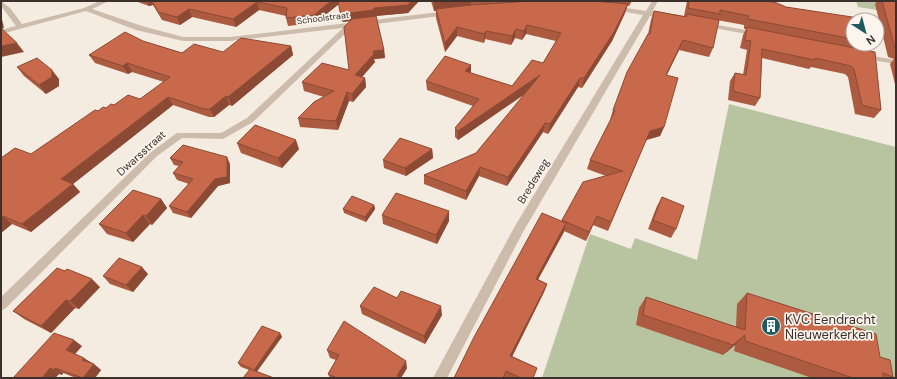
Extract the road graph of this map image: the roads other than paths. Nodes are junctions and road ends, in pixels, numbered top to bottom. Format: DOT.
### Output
graph roads {
  1 [pos="106,1"];
  2 [pos="655,1"];
  3 [pos="1,3"];
  4 [pos="604,7"];
  5 [pos="86,9"];
  6 [pos="456,12"];
  7 [pos="648,13"];
  8 [pos="671,17"];
  9 [pos="694,22"];
  10 [pos="351,24"];
  11 [pos="21,27"];
  12 [pos="1,32"];
  13 [pos="769,36"];
  14 [pos="859,55"];
  15 [pos="896,62"];
  16 [pos="1,305"];
  17 [pos="440,378"];
  1 -- 5 [label="street"];
  2 -- 7 [label="street, Bredeweg"];
  3 -- 11 [label="street"];
  4 -- 7 [label="street"];
  5 -- 10 [label="street, Schoolstraat"];
  5 -- 11 [label="street"];
  6 -- 10 [label="street, Schoolstraat"];
  7 -- 8 [label="street"];
  7 -- 17 [label="street, Bredeweg"];
  9 -- 13 [label="street"];
  10 -- 16 [label="street, Dwarsstraat"];
  11 -- 12 [label="street"];
  14 -- 15 [label="street"];
}
